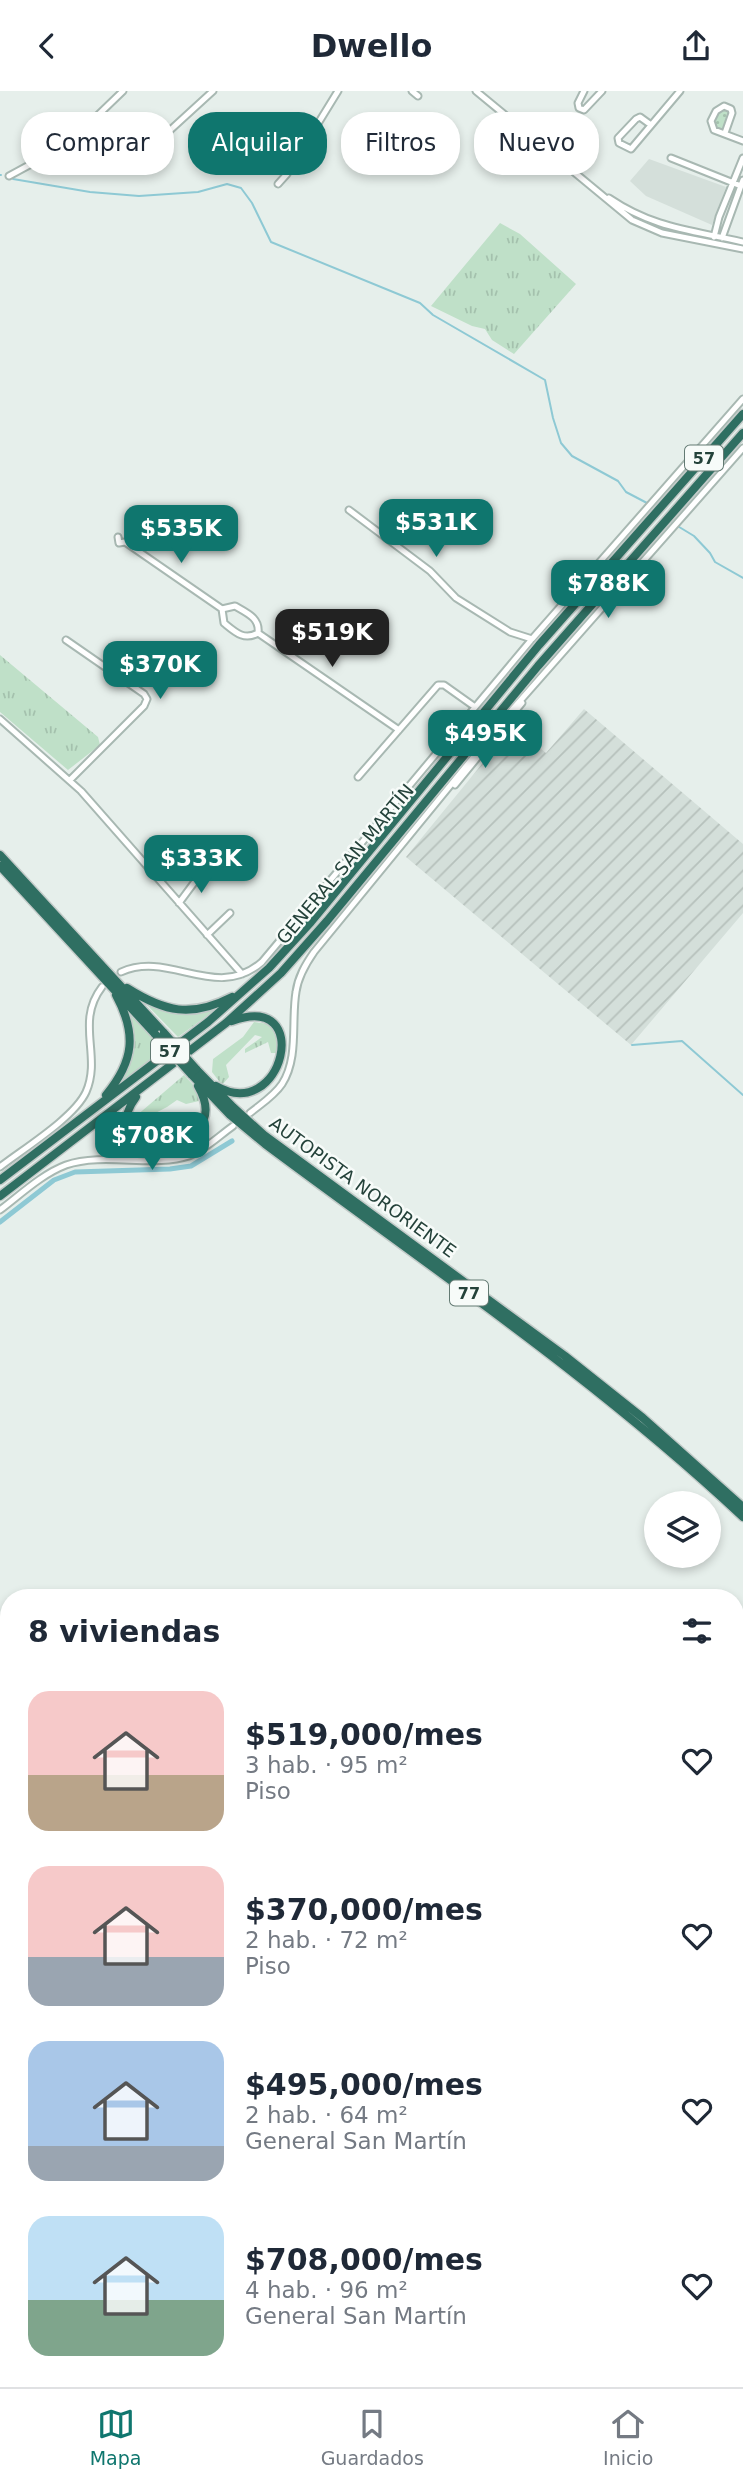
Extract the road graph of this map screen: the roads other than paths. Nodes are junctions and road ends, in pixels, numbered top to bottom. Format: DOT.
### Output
graph roads {
  1 [pos="123,91"];
  2 [pos="213,91"];
  3 [pos="338,91"];
  4 [pos="412,91"];
  5 [pos="476,91"];
  6 [pos="584,91"];
  7 [pos="602,91"];
  8 [pos="680,91"];
  9 [pos="418,96"];
  10 [pos="651,125"];
  11 [pos="174,127"];
  12 [pos="725,133"];
  13 [pos="743,141"];
  14 [pos="671,158"];
  15 [pos="743,158"];
  16 [pos="9,176"];
  17 [pos="733,183"];
  18 [pos="742,183"];
  19 [pos="278,184"];
  20 [pos="600,193"];
  21 [pos="714,236"];
  22 [pos="721,241"];
  23 [pos="743,242"];
  24 [pos="711,243"];
  25 [pos="743,249"];
  26 [pos="743,399"];
  27 [pos="743,414"];
  28 [pos="743,433"];
  29 [pos="743,448"];
  30 [pos="349,510"];
  31 [pos="125,542"];
  32 [pos="222,609"];
  33 [pos="258,633"];
  34 [pos="532,639"];
  35 [pos="66,640"];
  36 [pos="475,707"];
  37 [pos="0,719"];
  38 [pos="399,730"];
  39 [pos="358,777"];
  40 [pos="70,780"];
  41 [pos="0,855"];
  42 [pos="0,866"];
  43 [pos="202,872"];
  44 [pos="179,903"];
  45 [pos="230,913"];
  46 [pos="207,935"];
  47 [pos="121,972"];
  48 [pos="242,975"];
  49 [pos="117,982"];
  50 [pos="103,983"];
  51 [pos="247,989"];
  52 [pos="226,1023"];
  53 [pos="160,1034"];
  54 [pos="194,1072"];
  55 [pos="206,1080"];
  56 [pos="142,1088"];
  57 [pos="92,1110"];
  58 [pos="250,1113"];
  59 [pos="233,1126"];
  60 [pos="0,1167"];
  61 [pos="33,1171"];
  62 [pos="0,1177"];
  63 [pos="0,1196"];
  64 [pos="0,1204"];
  65 [pos="0,1210"];
  66 [pos="743,1507"];
  67 [pos="743,1517"];
  1 -- 16 [label="street"];
  2 -- 11 [label="street"];
  3 -- 19 [label="street"];
  4 -- 9 [label="street"];
  5 -- 20 [label="street"];
  6 -- 7 [label="street"];
  8 -- 10 [label="street"];
  10 -- 10 [label="street"];
  12 -- 12 [label="street"];
  12 -- 13 [label="street"];
  14 -- 17 [label="street"];
  15 -- 17 [label="street"];
  17 -- 18 [label="street"];
  17 -- 21 [label="street"];
  18 -- 22 [label="street"];
  20 -- 21 [label="street"];
  20 -- 24 [label="street"];
  21 -- 22 [label="street"];
  21 -- 24 [label="street"];
  22 -- 23 [label="street"];
  22 -- 24 [label="street"];
  22 -- 25 [label="street"];
  26 -- 34 [label="street, GENERAL SAN MARTÍN"];
  27 -- 51 [label="highway, 57"];
  28 -- 52 [label="highway, 57"];
  29 -- 58 [label="street, GENERAL SAN MARTÍN"];
  30 -- 34 [label="street"];
  31 -- 32 [label="street"];
  32 -- 33 [label="street"];
  32 -- 33 [label="street"];
  33 -- 38 [label="street"];
  34 -- 36 [label="street, GENERAL SAN MARTÍN"];
  35 -- 40 [label="street"];
  36 -- 38 [label="street"];
  36 -- 48 [label="street, GENERAL SAN MARTÍN"];
  37 -- 40 [label="street"];
  38 -- 39 [label="street"];
  40 -- 44 [label="street"];
  41 -- 49 [label="highway, AUTOPISTA NORORIENTE / 77"];
  42 -- 50 [label="highway, AUTOPISTA NORORIENTE / 77"];
  43 -- 44 [label="street"];
  44 -- 46 [label="street"];
  45 -- 46 [label="street"];
  46 -- 48 [label="street"];
  47 -- 48 [label="street"];
  49 -- 51 [label="highway"];
  49 -- 53 [label="highway, AUTOPISTA NORORIENTE / 77"];
  50 -- 53 [label="highway, AUTOPISTA NORORIENTE / 77"];
  50 -- 57 [label="highway"];
  50 -- 60 [label="street"];
  51 -- 57 [label="highway, 57"];
  52 -- 55 [label="highway"];
  52 -- 56 [label="highway, 57"];
  53 -- 54 [label="highway, AUTOPISTA NORORIENTE / 77, bridge"];
  54 -- 55 [label="highway, AUTOPISTA NORORIENTE / 77"];
  54 -- 56 [label="highway"];
  54 -- 67 [label="highway, AUTOPISTA NORORIENTE / 77"];
  55 -- 66 [label="highway, AUTOPISTA NORORIENTE / 77"];
  56 -- 61 [label="highway, 57"];
  57 -- 62 [label="highway, 57"];
  59 -- 65 [label="street"];
  61 -- 63 [label="highway, 57"];
  61 -- 64 [label="highway"];
}
